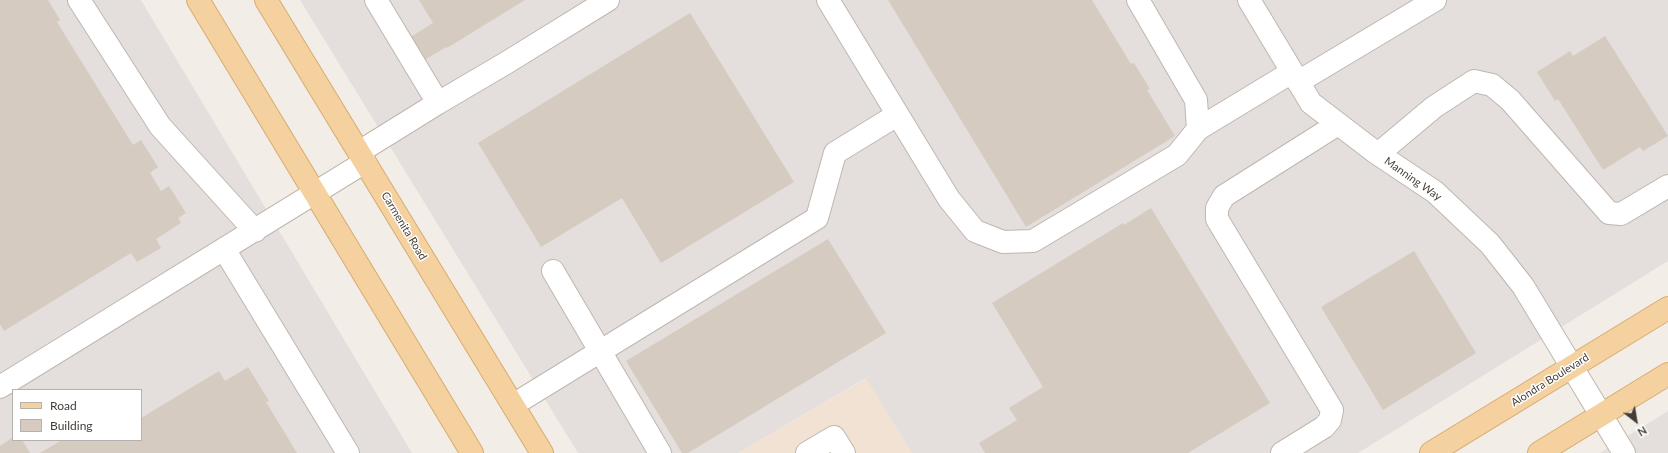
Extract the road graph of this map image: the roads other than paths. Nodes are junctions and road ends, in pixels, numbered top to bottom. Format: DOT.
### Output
graph roads {
  1 [pos="79,0"];
  2 [pos="198,0"];
  3 [pos="266,0"];
  4 [pos="376,0"];
  5 [pos="608,0"];
  6 [pos="828,0"];
  7 [pos="1138,0"];
  8 [pos="1249,0"];
  9 [pos="1435,0"];
  10 [pos="1295,77"];
  11 [pos="438,103"];
  12 [pos="897,115"];
  13 [pos="1338,124"];
  14 [pos="1198,130"];
  15 [pos="1378,154"];
  16 [pos="362,157"];
  17 [pos="1668,186"];
  18 [pos="315,194"];
  19 [pos="255,231"];
  20 [pos="224,249"];
  21 [pos="553,271"];
  22 [pos="1668,308"];
  23 [pos="601,351"];
  24 [pos="1571,367"];
  25 [pos="1668,374"];
  26 [pos="0,387"];
  27 [pos="513,405"];
  28 [pos="1601,415"];
  29 [pos="348,453"];
  30 [pos="472,453"];
  31 [pos="542,453"];
  32 [pos="660,453"];
  33 [pos="807,453"];
  34 [pos="844,453"];
  35 [pos="1282,453"];
  36 [pos="1431,453"];
  37 [pos="1539,453"];
  38 [pos="1624,453"];
  1 -- 19 [label="street"];
  2 -- 18 [label="main road"];
  3 -- 16 [label="main road, Carmenita Road"];
  4 -- 11 [label="street"];
  5 -- 11 [label="street"];
  6 -- 12 [label="street"];
  7 -- 14 [label="street"];
  8 -- 10 [label="street, Manning Way"];
  9 -- 10 [label="street"];
  10 -- 13 [label="street, Manning Way"];
  10 -- 14 [label="street"];
  11 -- 16 [label="street"];
  12 -- 14 [label="street"];
  12 -- 23 [label="street"];
  13 -- 15 [label="street, Manning Way"];
  13 -- 35 [label="street"];
  15 -- 17 [label="street"];
  15 -- 24 [label="street, Manning Way"];
  16 -- 18 [label="street"];
  16 -- 27 [label="main road, Carmenita Road"];
  18 -- 19 [label="street"];
  18 -- 30 [label="main road"];
  19 -- 20 [label="street"];
  20 -- 26 [label="street"];
  20 -- 29 [label="street"];
  21 -- 23 [label="street"];
  22 -- 24 [label="main road, Alondra Boulevard"];
  23 -- 27 [label="street"];
  23 -- 32 [label="street"];
  24 -- 28 [label="street, Manning Way"];
  24 -- 36 [label="main road, Alondra Boulevard"];
  25 -- 28 [label="main road"];
  27 -- 31 [label="main road, Carmenita Road"];
  28 -- 37 [label="main road"];
  28 -- 38 [label="street, Manning Way"];
  33 -- 34 [label="street"];
}
